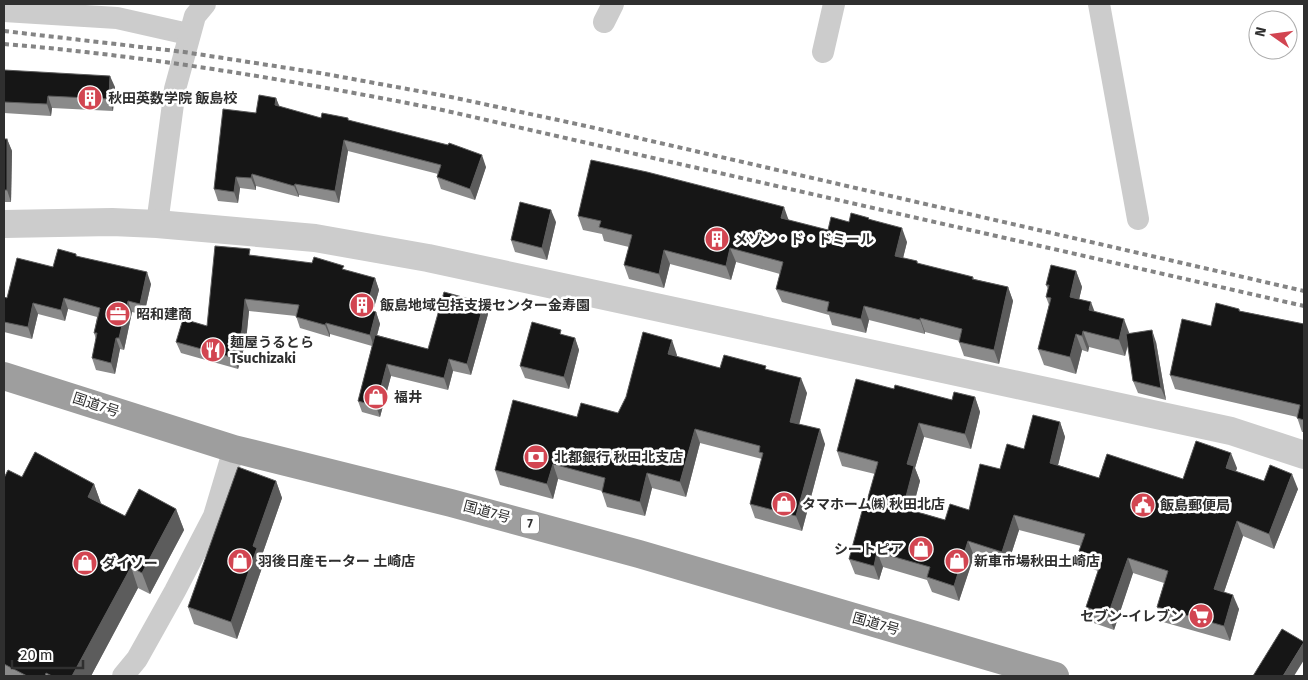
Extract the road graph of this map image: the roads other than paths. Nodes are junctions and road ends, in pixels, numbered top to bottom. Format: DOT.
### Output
graph roads {
  1 [pos="205,4"];
  2 [pos="834,4"];
  3 [pos="1099,4"];
  4 [pos="4,11"];
  5 [pos="188,34"];
  6 [pos="823,52"];
  7 [pos="1138,219"];
  8 [pos="4,224"];
  9 [pos="157,224"];
  10 [pos="4,376"];
  11 [pos="234,449"];
  12 [pos="1304,455"];
  13 [pos="122,676"];
  14 [pos="1055,676"];
  1 -- 5 [label="street"];
  2 -- 6 [label="street"];
  3 -- 7 [label="street"];
  4 -- 5 [label="street"];
  5 -- 9 [label="street"];
  8 -- 9 [label="street"];
  9 -- 12 [label="street"];
  10 -- 11 [label="highway, 国道7号 / 7"];
  11 -- 13 [label="street"];
  11 -- 14 [label="highway, 国道7号 / 7"];
}
